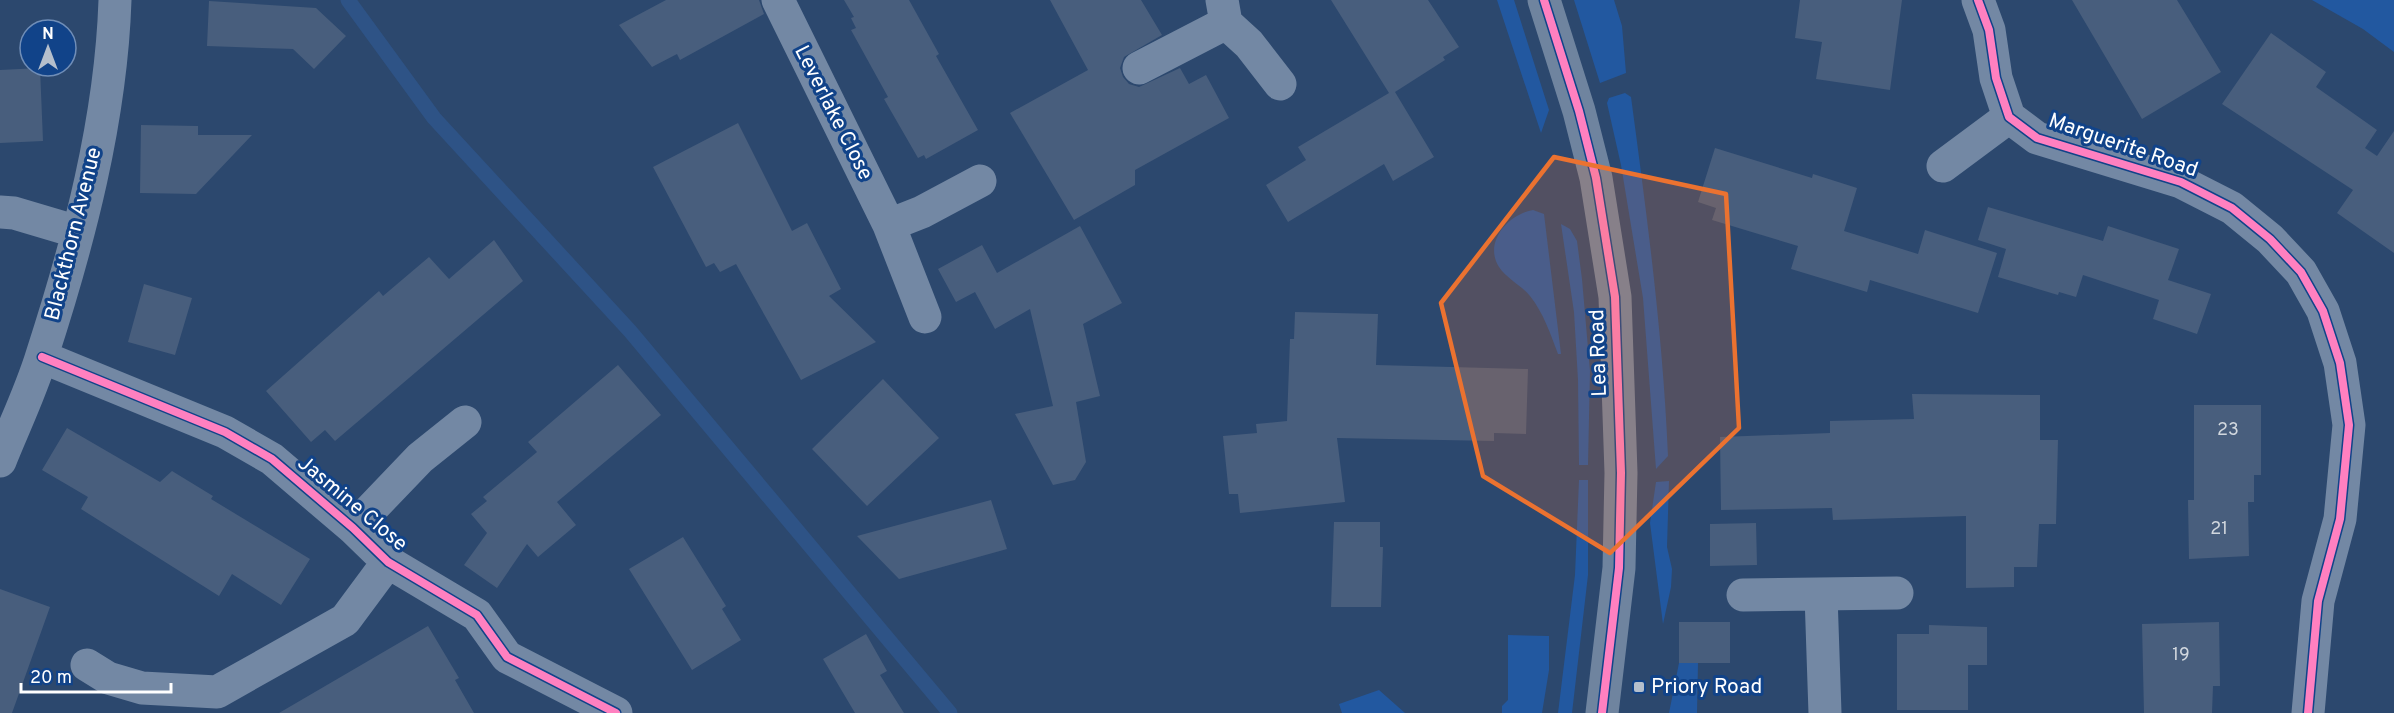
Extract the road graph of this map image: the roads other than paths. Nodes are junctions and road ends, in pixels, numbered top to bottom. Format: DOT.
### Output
graph roads {
  1 [pos="115,0"];
  2 [pos="778,0"];
  3 [pos="1544,0"];
  4 [pos="1978,0"];
  5 [pos="1224,11"];
  6 [pos="1139,68"];
  7 [pos="1280,84"];
  8 [pos="2009,117"];
  9 [pos="1943,166"];
  10 [pos="981,181"];
  11 [pos="0,213"];
  12 [pos="889,225"];
  13 [pos="78,232"];
  14 [pos="925,317"];
  15 [pos="42,357"];
  16 [pos="465,422"];
  17 [pos="0,461"];
  18 [pos="353,528"];
  19 [pos="388,562"];
  20 [pos="1897,593"];
  21 [pos="1743,595"];
  22 [pos="1821,595"];
  23 [pos="87,664"];
  24 [pos="616,713"];
  25 [pos="1602,713"];
  26 [pos="1825,713"];
  27 [pos="2308,713"];
  1 -- 13 [label="street, Blackthorn Avenue"];
  2 -- 12 [label="street, Leverlake Close"];
  3 -- 25 [label="street, Lea Road"];
  4 -- 8 [label="street"];
  5 -- 6 [label="street"];
  5 -- 7 [label="street"];
  8 -- 9 [label="street"];
  8 -- 27 [label="street, Marguerite Road"];
  10 -- 12 [label="street"];
  11 -- 13 [label="street"];
  12 -- 14 [label="street, Leverlake Close"];
  13 -- 15 [label="street, Blackthorn Avenue"];
  15 -- 17 [label="street, Blackthorn Avenue"];
  15 -- 18 [label="street, Jasmine Close"];
  16 -- 18 [label="street, Jasmine Close"];
  18 -- 19 [label="street, Jasmine Close"];
  19 -- 23 [label="street, Jasmine Close"];
  19 -- 24 [label="street, Jasmine Close"];
  20 -- 22 [label="street"];
  21 -- 22 [label="street"];
  22 -- 26 [label="street"];
}
